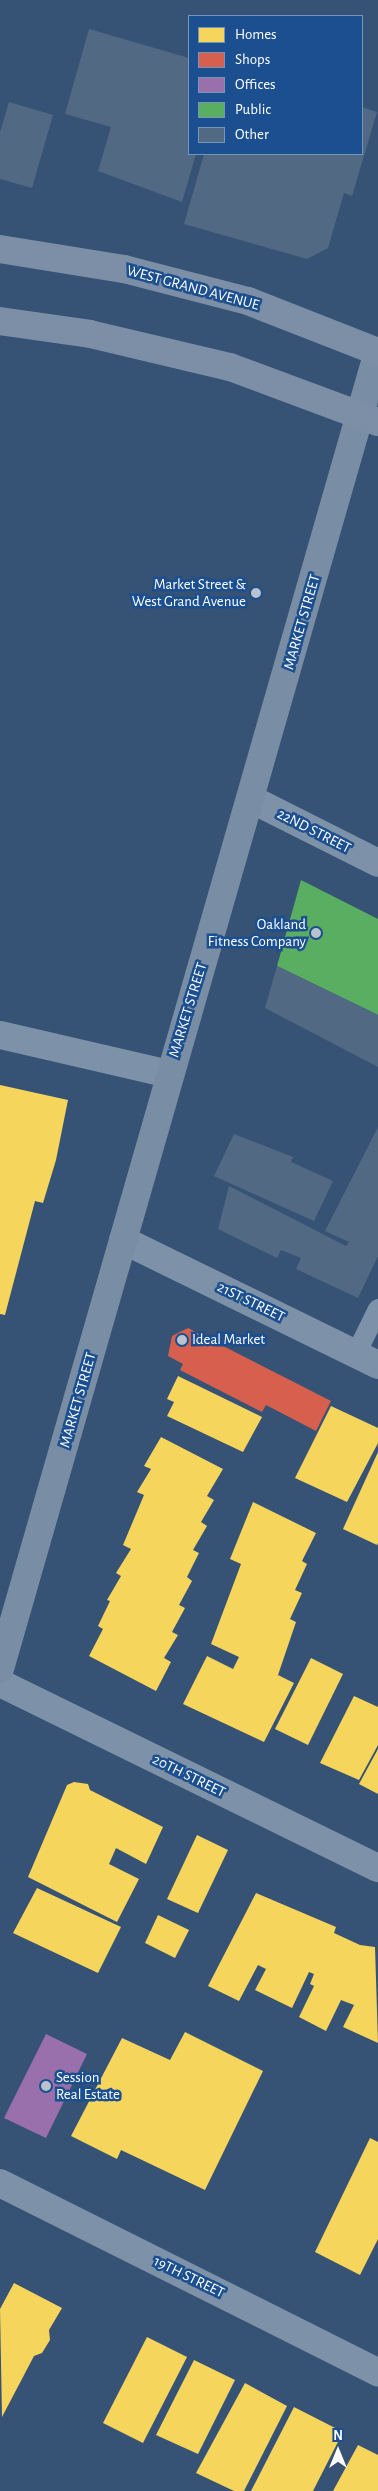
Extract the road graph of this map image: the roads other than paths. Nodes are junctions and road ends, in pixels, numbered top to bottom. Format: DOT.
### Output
graph roads {
  1 [pos="0,249"];
  2 [pos="0,321"];
  3 [pos="378,352"];
  4 [pos="370,417"];
  5 [pos="251,799"];
  6 [pos="378,863"];
  7 [pos="0,1035"];
  8 [pos="168,1074"];
  9 [pos="123,1240"];
  10 [pos="378,1309"];
  11 [pos="367,1360"];
  12 [pos="0,1669"];
  13 [pos="0,1683"];
  14 [pos="378,1868"];
  15 [pos="0,2183"];
  16 [pos="378,2372"];
  1 -- 3 [label="main road, WEST GRAND AVENUE"];
  2 -- 4 [label="main road"];
  3 -- 4 [label="main road, MARKET STREET"];
  4 -- 5 [label="main road, MARKET STREET"];
  5 -- 6 [label="street, 22ND STREET"];
  5 -- 8 [label="main road, MARKET STREET"];
  7 -- 8 [label="street"];
  8 -- 9 [label="main road, MARKET STREET"];
  9 -- 11 [label="street, 21ST STREET"];
  9 -- 12 [label="main road, MARKET STREET"];
  10 -- 11 [label="lane"];
  13 -- 14 [label="street, 20TH STREET"];
  15 -- 16 [label="street, 19TH STREET"];
}
